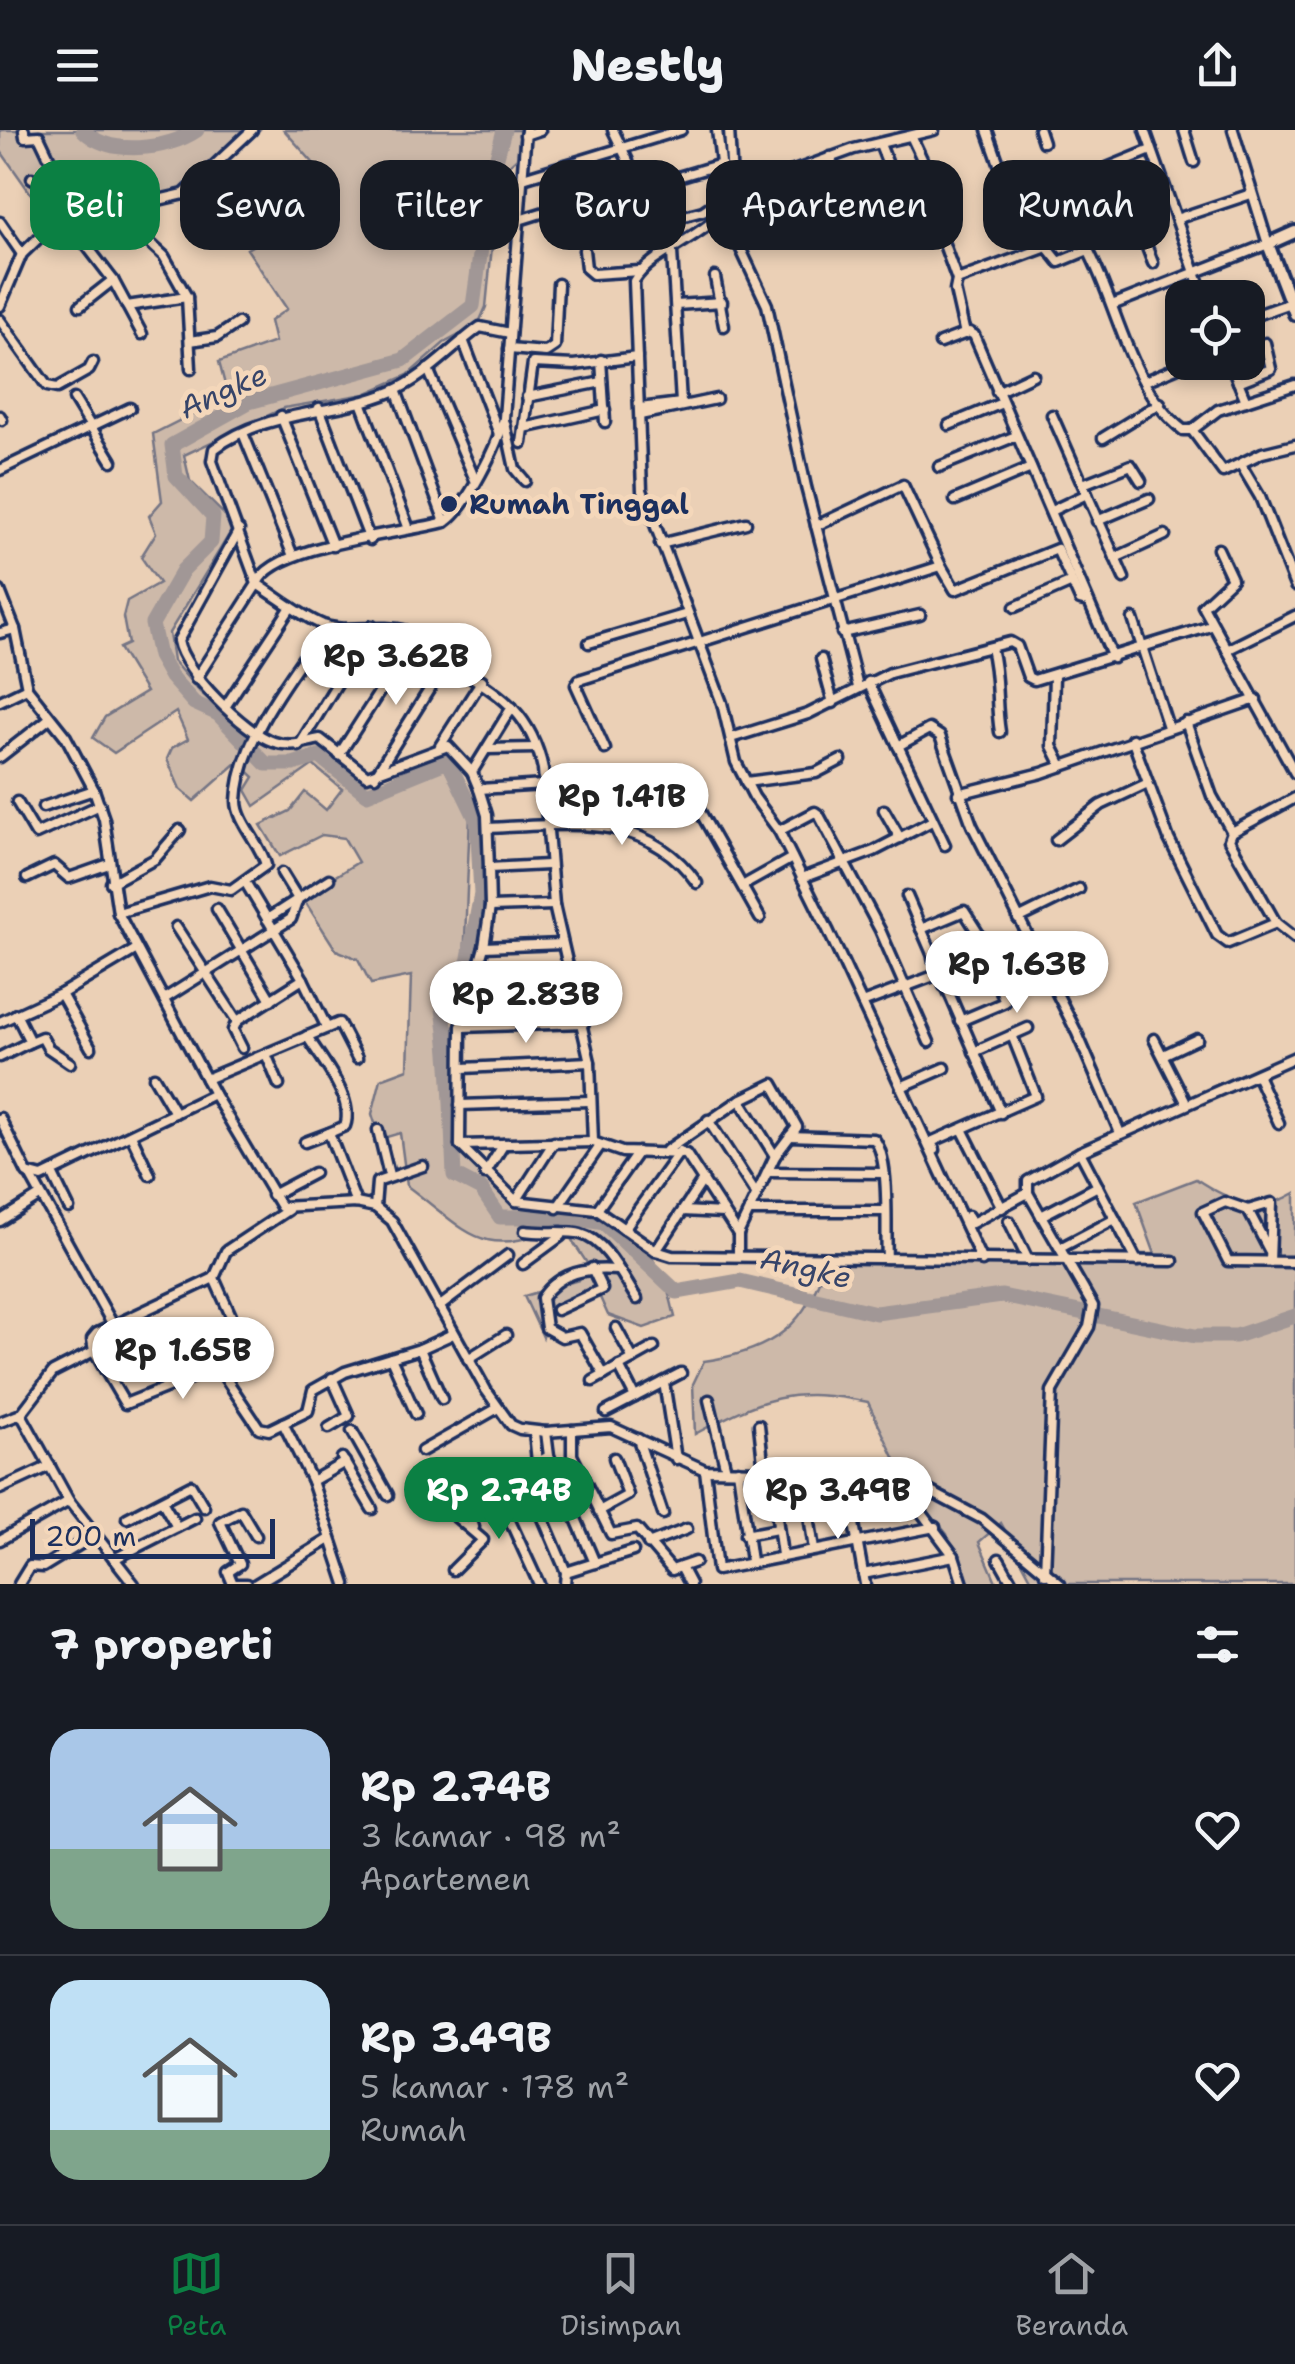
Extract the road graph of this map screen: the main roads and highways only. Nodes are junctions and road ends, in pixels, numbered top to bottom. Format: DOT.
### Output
graph roads {
  1 [pos="1295,232"];
  2 [pos="1293,309"];
  1 -- 2 [label="main road"];
}
